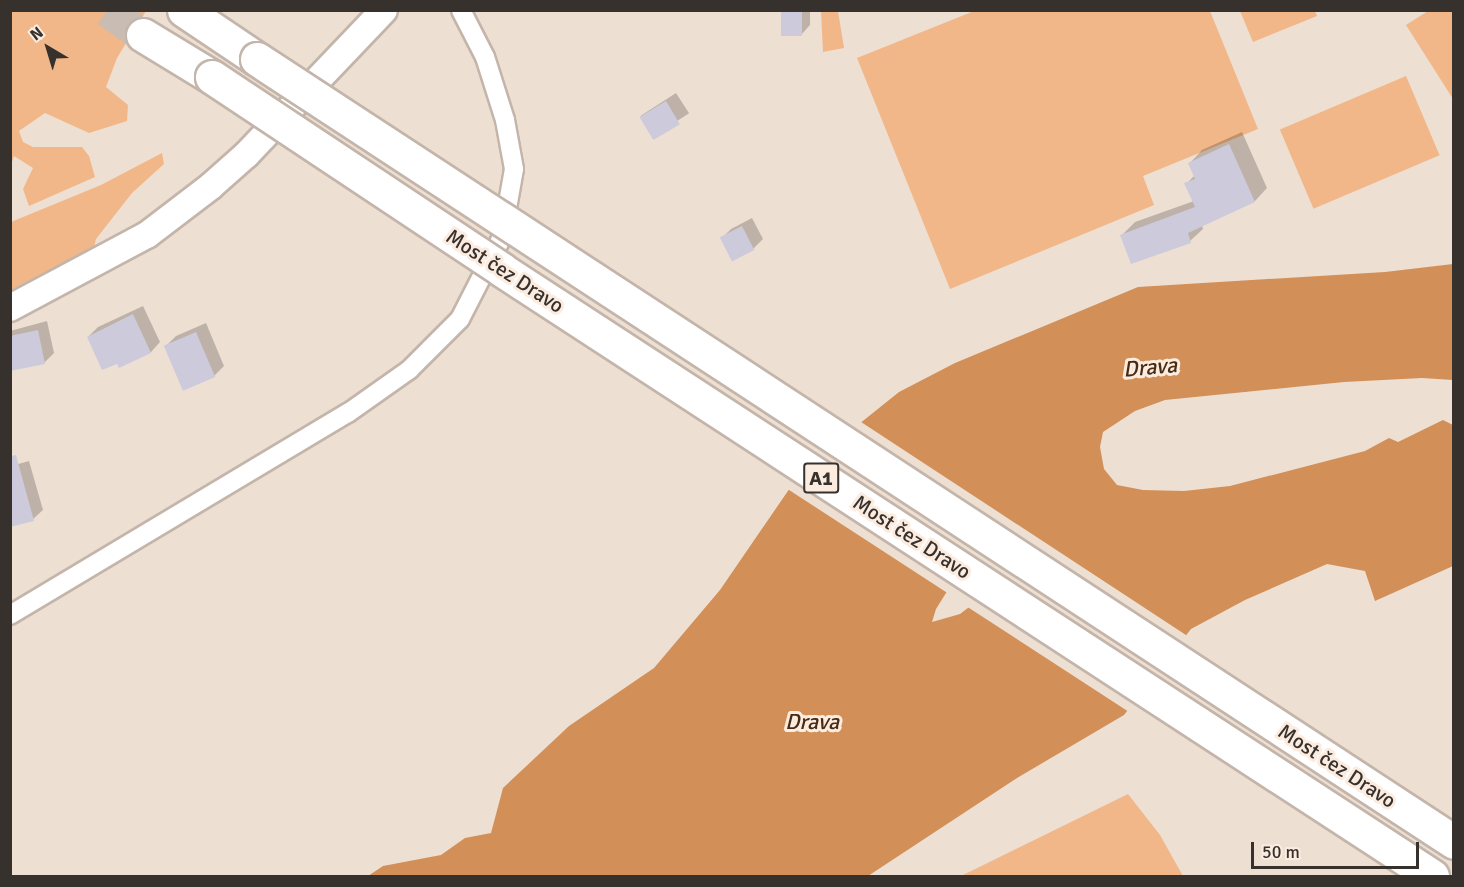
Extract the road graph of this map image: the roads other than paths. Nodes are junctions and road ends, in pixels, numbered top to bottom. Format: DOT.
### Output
graph roads {
  1 [pos="184,10"];
  2 [pos="384,10"];
  3 [pos="461,10"];
  4 [pos="143,34"];
  5 [pos="10,308"];
  6 [pos="10,615"];
  7 [pos="1454,842"];
  8 [pos="1432,876"];
  1 -- 7 [label="highway, Most čez Dravo / A1, bridge"];
  2 -- 5 [label="street"];
  3 -- 6 [label="street"];
  4 -- 8 [label="highway, Most čez Dravo / A1, bridge"];
}
